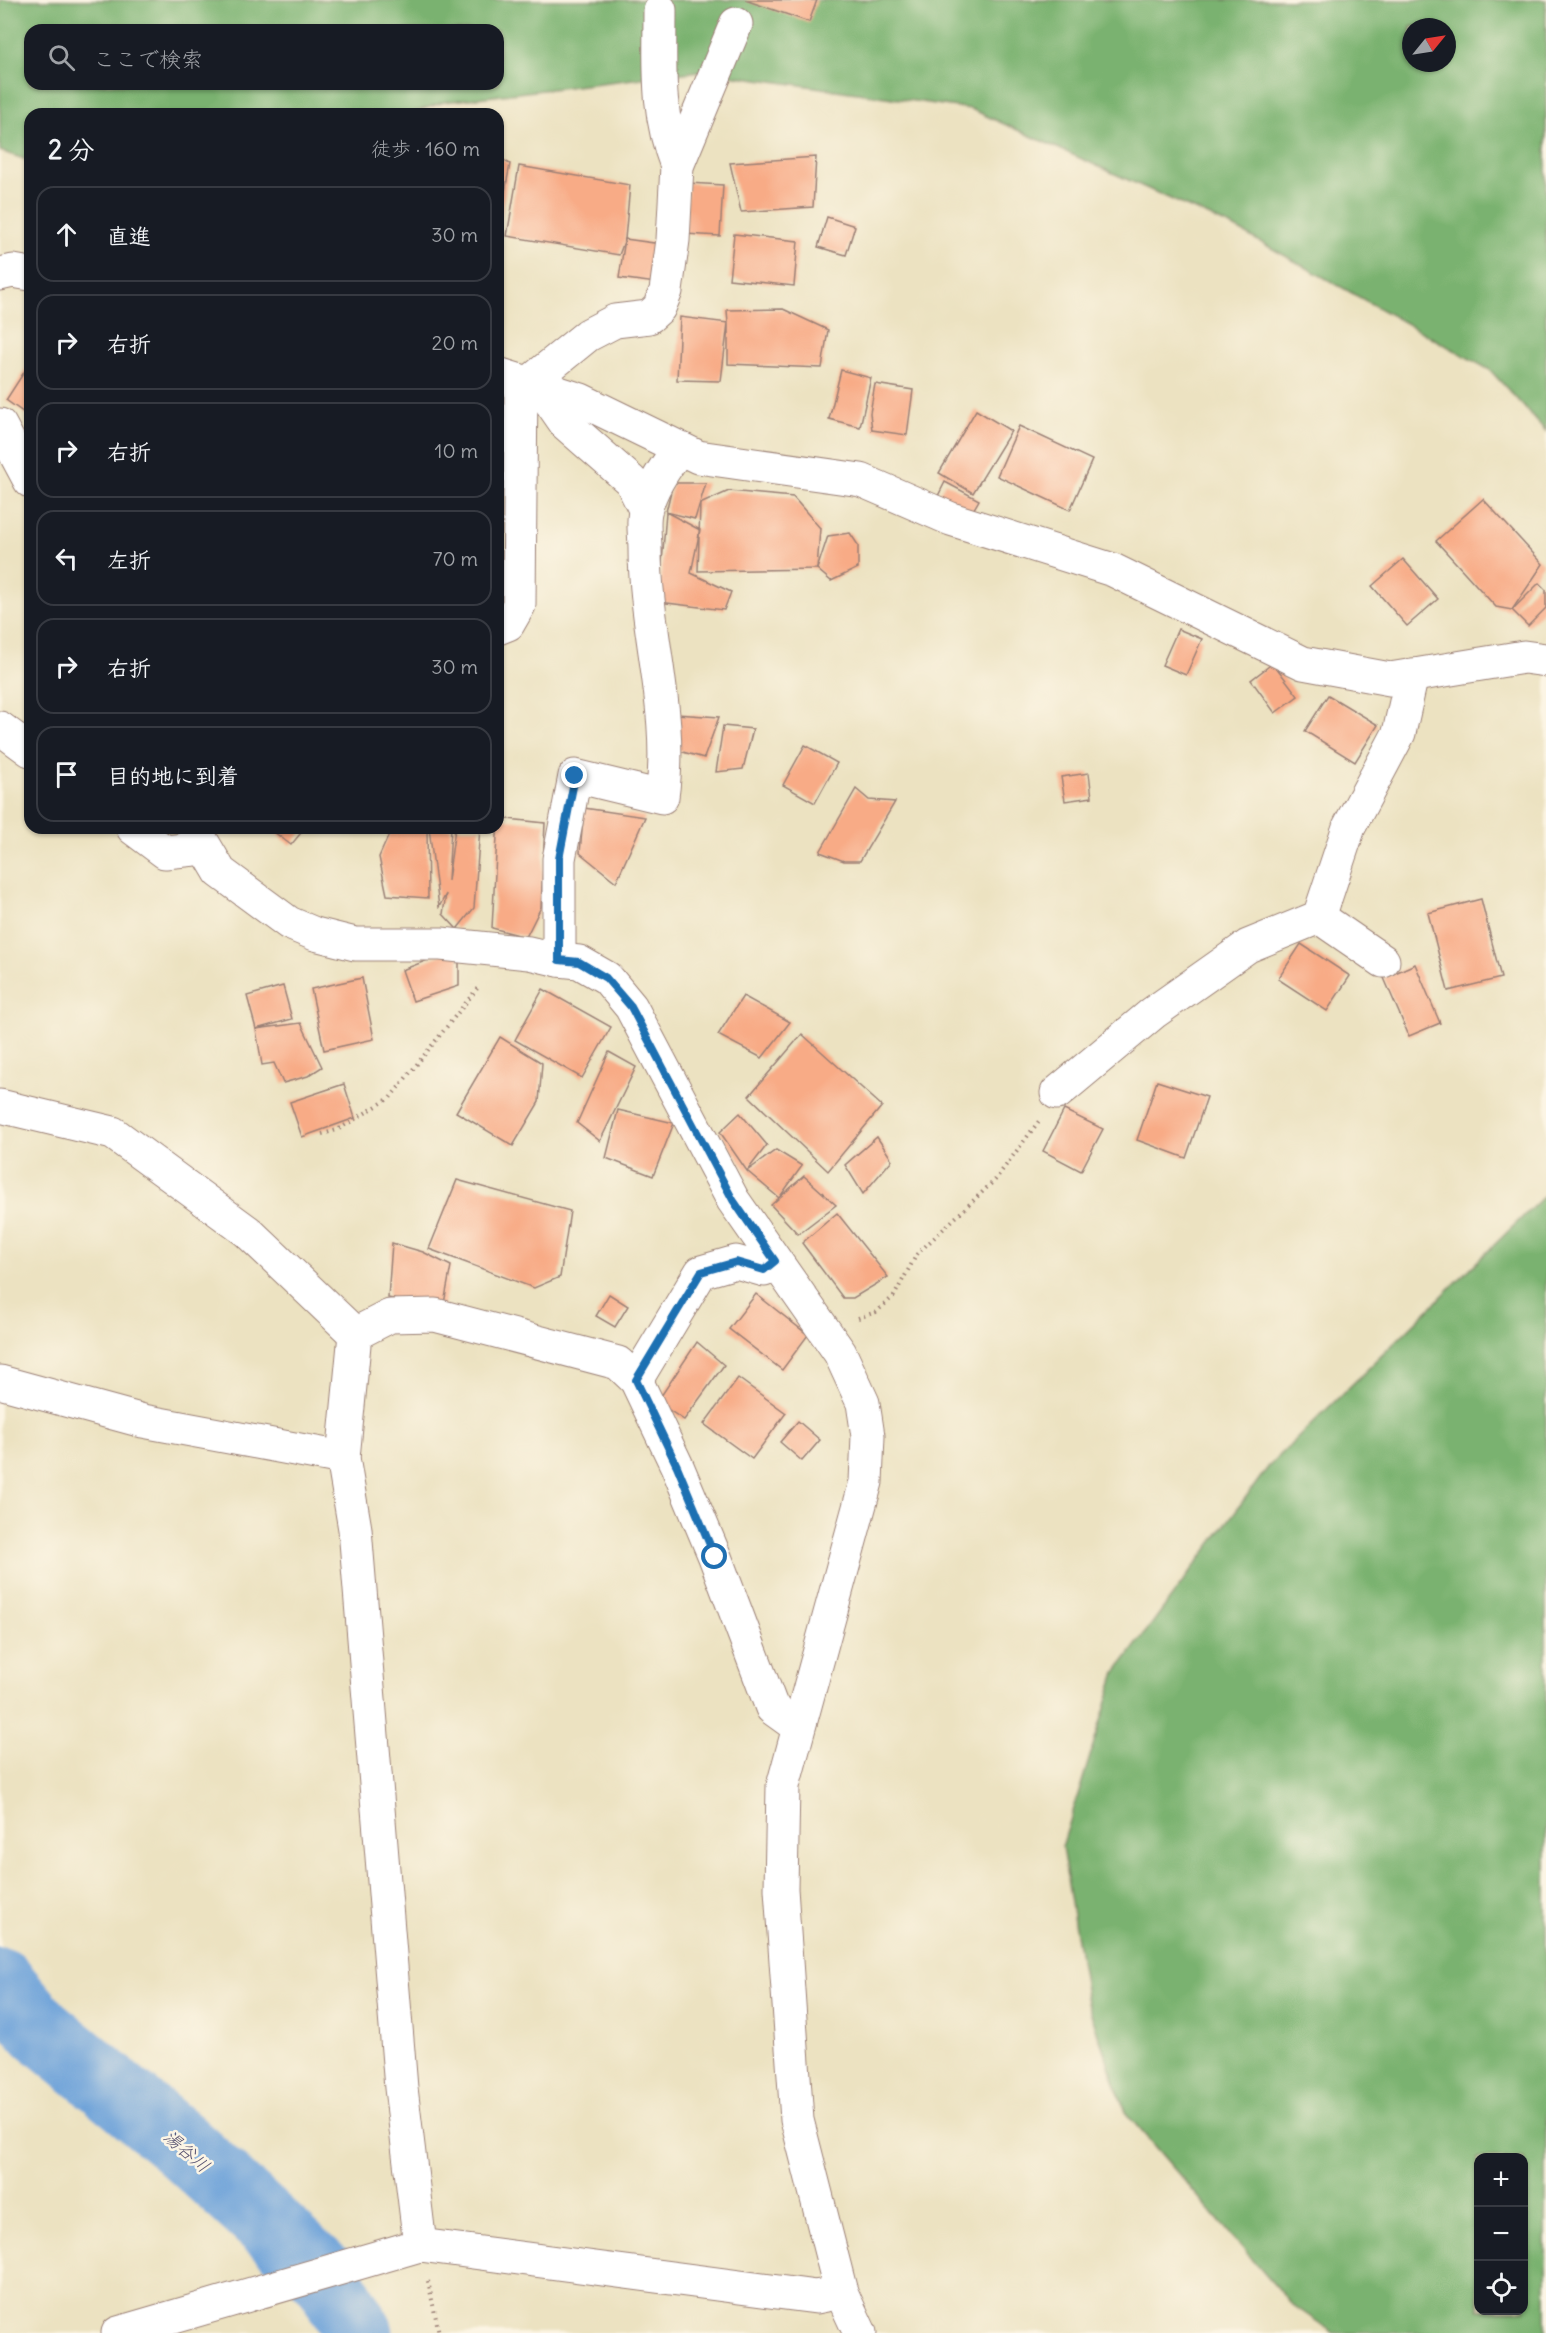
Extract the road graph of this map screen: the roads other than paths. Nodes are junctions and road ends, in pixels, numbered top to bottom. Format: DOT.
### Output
graph roads {
  1 [pos="660,10"];
  2 [pos="736,24"];
  3 [pos="677,166"];
  4 [pos="24,273"];
  5 [pos="0,274"];
  6 [pos="522,381"];
  7 [pos="4,438"];
  8 [pos="679,448"];
  9 [pos="24,472"];
  10 [pos="645,509"];
  11 [pos="504,626"];
  12 [pos="1546,660"];
  13 [pos="1412,675"];
  14 [pos="0,728"];
  15 [pos="24,746"];
  16 [pos="141,834"];
  17 [pos="200,838"];
  18 [pos="1319,917"];
  19 [pos="559,960"];
  20 [pos="1383,961"];
  21 [pos="1057,1093"];
  22 [pos="0,1106"];
  23 [pos="775,1261"];
  24 [pos="355,1334"];
  25 [pos="636,1380"];
  26 [pos="0,1382"];
  27 [pos="343,1458"];
  28 [pos="797,1726"];
  29 [pos="420,2245"];
  30 [pos="841,2292"];
  31 [pos="118,2333"];
  32 [pos="860,2333"];
  1 -- 3 [label="street"];
  2 -- 3 [label="street"];
  3 -- 6 [label="street"];
  4 -- 5 [label="street"];
  6 -- 8 [label="street"];
  6 -- 10 [label="street"];
  6 -- 11 [label="street"];
  7 -- 9 [label="street"];
  8 -- 10 [label="street"];
  8 -- 13 [label="street"];
  10 -- 19 [label="street"];
  12 -- 13 [label="street"];
  13 -- 18 [label="street"];
  14 -- 15 [label="street"];
  16 -- 17 [label="street"];
  17 -- 19 [label="street"];
  18 -- 20 [label="street"];
  18 -- 21 [label="street"];
  19 -- 23 [label="street"];
  22 -- 24 [label="street"];
  23 -- 25 [label="street"];
  23 -- 28 [label="street"];
  24 -- 25 [label="street"];
  24 -- 27 [label="street"];
  25 -- 28 [label="street"];
  26 -- 27 [label="street"];
  27 -- 29 [label="street"];
  28 -- 30 [label="street"];
  29 -- 30 [label="street"];
  29 -- 31 [label="street"];
  30 -- 32 [label="street"];
}
